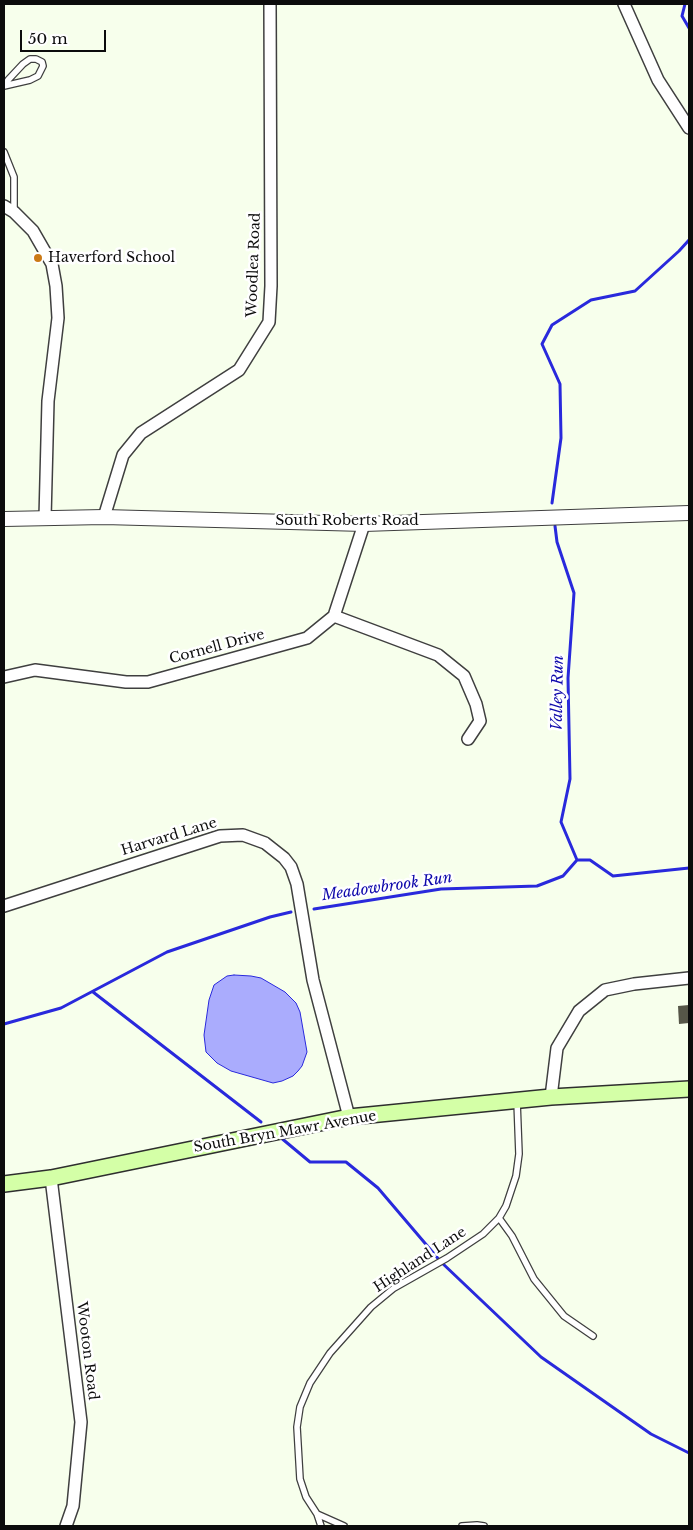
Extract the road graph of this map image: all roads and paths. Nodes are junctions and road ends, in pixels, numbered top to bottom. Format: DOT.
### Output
graph roads {
  1 [pos="270,4"];
  2 [pos="624,4"];
  3 [pos="4,86"];
  4 [pos="689,128"];
  5 [pos="4,152"];
  6 [pos="9,209"];
  7 [pos="689,514"];
  8 [pos="104,517"];
  9 [pos="45,518"];
  10 [pos="4,519"];
  11 [pos="364,524"];
  12 [pos="334,616"];
  13 [pos="4,677"];
  14 [pos="468,739"];
  15 [pos="4,906"];
  16 [pos="689,978"];
  17 [pos="689,1089"];
  18 [pos="551,1097"];
  19 [pos="517,1100"];
  20 [pos="349,1118"];
  21 [pos="51,1178"];
  22 [pos="4,1184"];
  23 [pos="499,1218"];
  24 [pos="593,1336"];
  25 [pos="317,1514"];
  26 [pos="66,1526"];
  27 [pos="321,1526"];
  28 [pos="344,1526"];
  29 [pos="462,1526"];
  30 [pos="484,1526"];
  1 -- 8 [label="street, Woodlea Road"];
  2 -- 4 [label="street"];
  3 -- 3 [label="lane"];
  5 -- 6 [label="lane"];
  6 -- 9 [label="street"];
  7 -- 11 [label="street, South Roberts Road"];
  8 -- 9 [label="street, South Roberts Road"];
  8 -- 11 [label="street, South Roberts Road"];
  9 -- 10 [label="street, South Roberts Road"];
  11 -- 12 [label="street"];
  12 -- 13 [label="street, Cornell Drive"];
  12 -- 14 [label="street"];
  15 -- 20 [label="street, Harvard Lane"];
  16 -- 18 [label="street"];
  17 -- 18 [label="main road, South Bryn Mawr Avenue"];
  18 -- 19 [label="main road, South Bryn Mawr Avenue"];
  19 -- 20 [label="main road, South Bryn Mawr Avenue"];
  19 -- 23 [label="lane, Highland Lane"];
  20 -- 21 [label="main road, South Bryn Mawr Avenue"];
  21 -- 22 [label="main road, South Bryn Mawr Avenue"];
  21 -- 26 [label="street, Wooton Road"];
  23 -- 24 [label="lane"];
  23 -- 25 [label="lane, Highland Lane"];
  25 -- 27 [label="lane, Highland Lane"];
  25 -- 28 [label="lane"];
  29 -- 30 [label="lane"];
}
